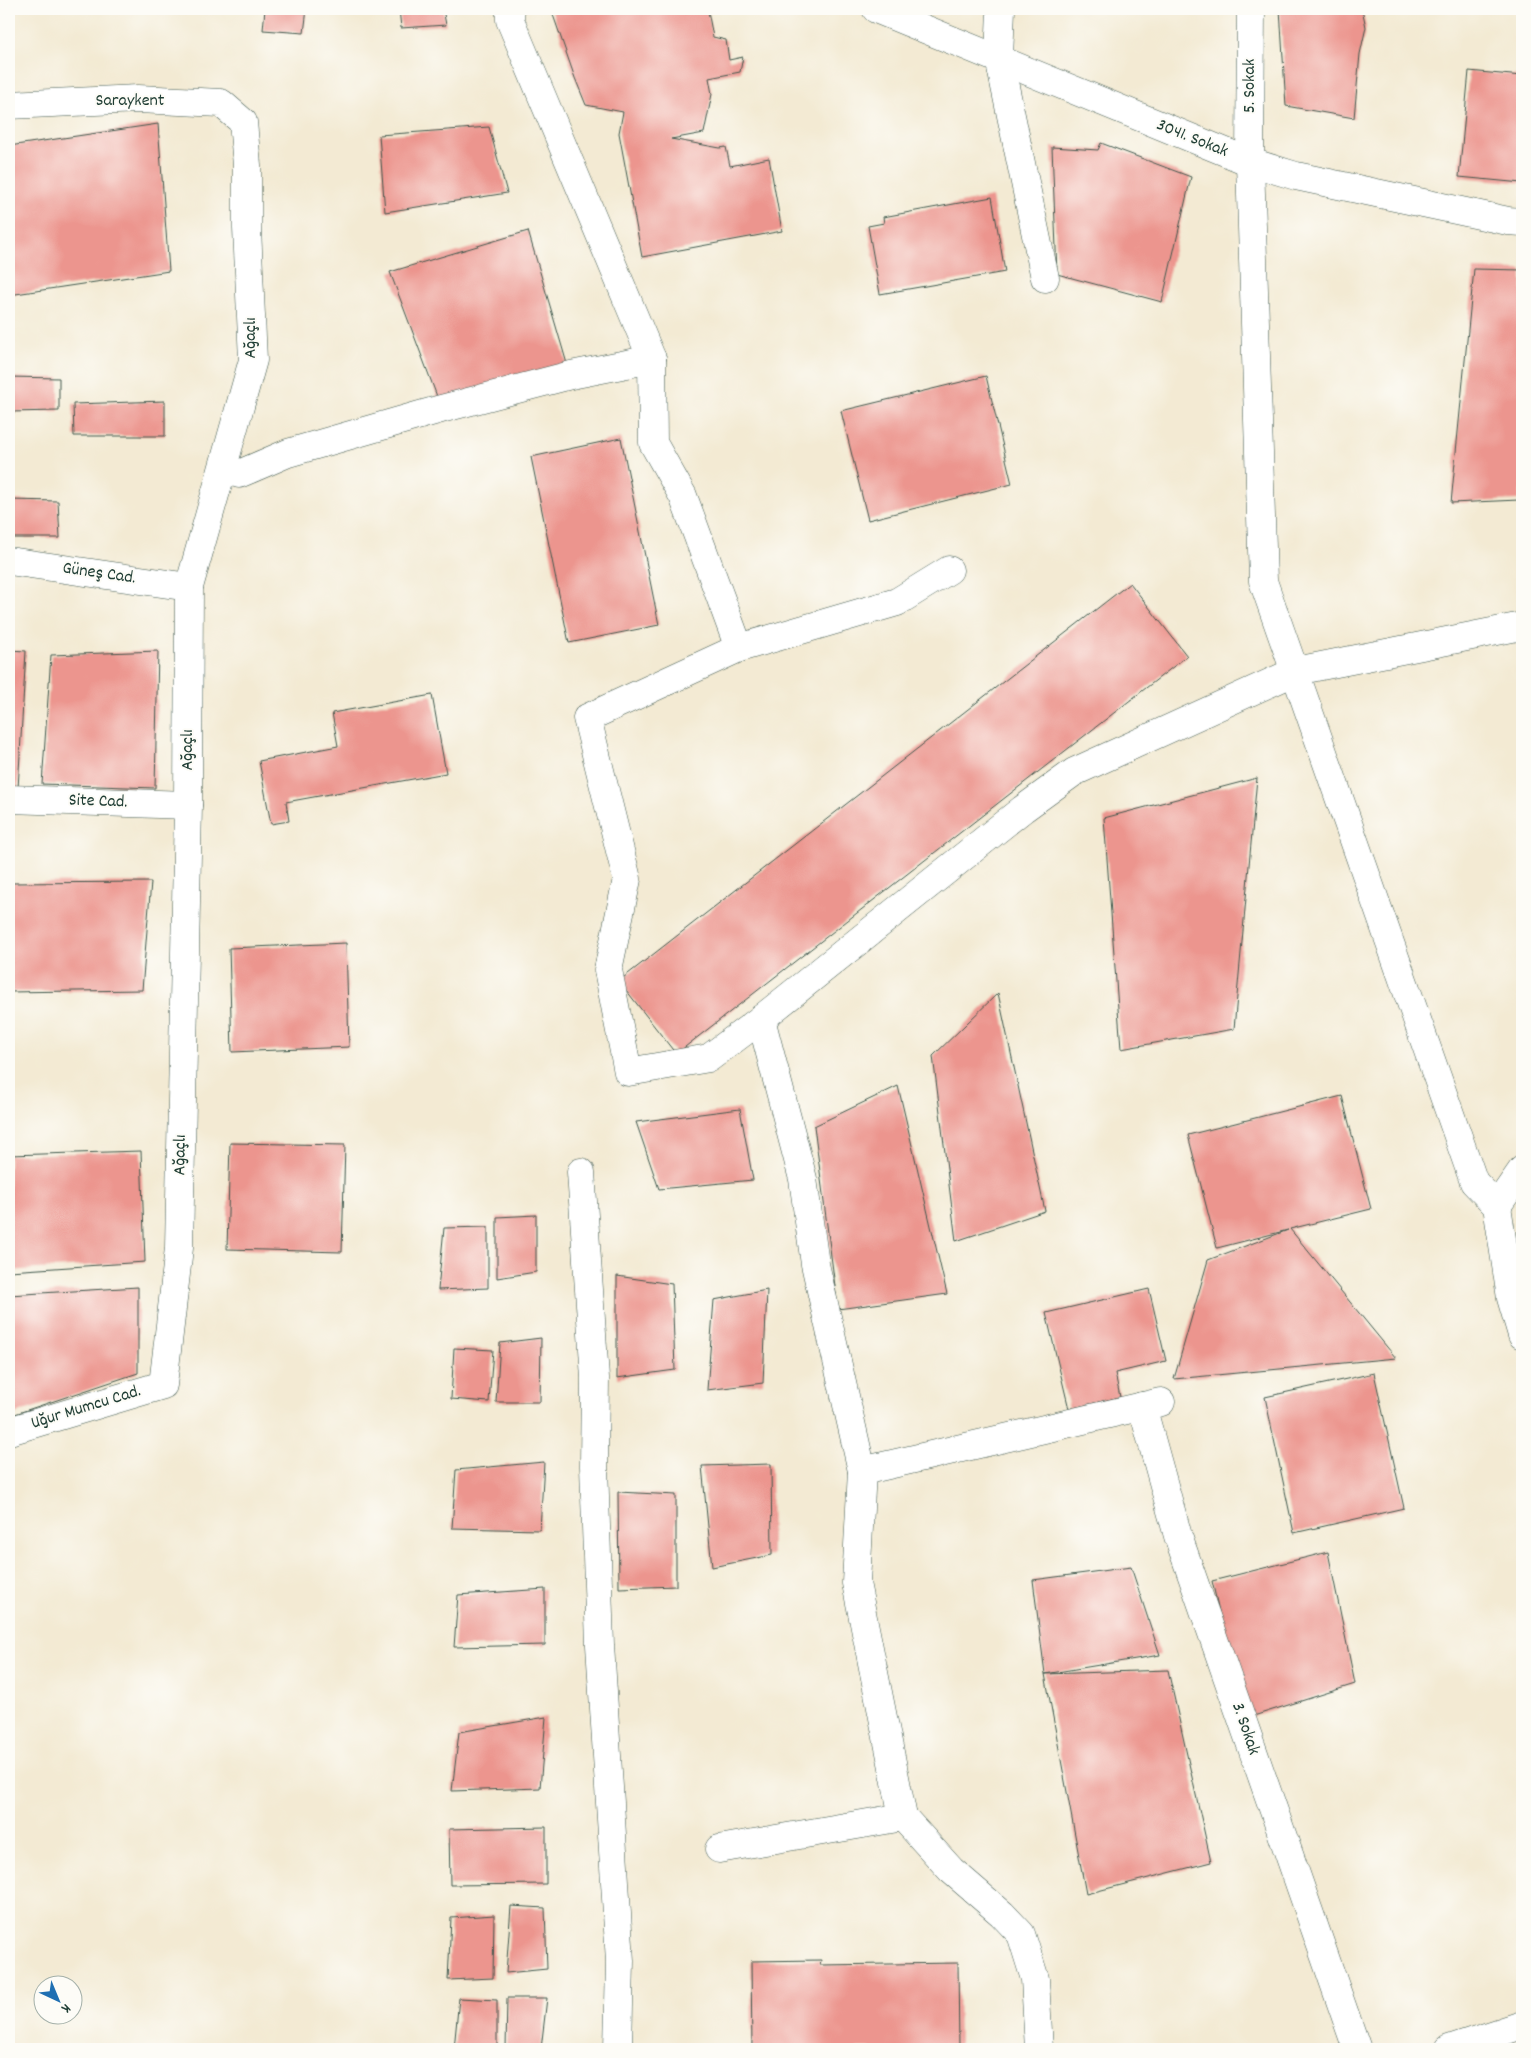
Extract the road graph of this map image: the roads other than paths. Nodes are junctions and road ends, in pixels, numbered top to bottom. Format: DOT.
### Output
graph roads {
  1 [pos="510,9"];
  2 [pos="876,9"];
  3 [pos="1001,9"];
  4 [pos="1250,9"];
  5 [pos="999,58"];
  6 [pos="9,105"];
  7 [pos="243,122"];
  8 [pos="1250,162"];
  9 [pos="1522,222"];
  10 [pos="1045,278"];
  11 [pos="652,359"];
  12 [pos="223,469"];
  13 [pos="9,560"];
  14 [pos="949,570"];
  15 [pos="189,587"];
  16 [pos="1522,626"];
  17 [pos="739,648"];
  18 [pos="1296,671"];
  19 [pos="9,799"];
  20 [pos="188,805"];
  21 [pos="761,1019"];
  22 [pos="1522,1170"];
  23 [pos="581,1172"];
  24 [pos="1497,1206"];
  25 [pos="1522,1335"];
  26 [pos="162,1385"];
  27 [pos="9,1432"];
  28 [pos="862,1471"];
  29 [pos="903,1818"];
  30 [pos="719,1849"];
  31 [pos="1522,2026"];
  32 [pos="618,2049"];
  33 [pos="1039,2049"];
  34 [pos="1356,2049"];
  35 [pos="1448,2049"];
  1 -- 11 [label="street"];
  2 -- 5 [label="street, 3041. Sokak"];
  3 -- 5 [label="street"];
  4 -- 8 [label="street, 5. Sokak"];
  5 -- 8 [label="street, 3041. Sokak"];
  5 -- 10 [label="street"];
  6 -- 7 [label="street, Saraykent"];
  7 -- 12 [label="street, Ağaçlı"];
  8 -- 9 [label="street, 3041. Sokak"];
  8 -- 18 [label="street, 5. Sokak"];
  11 -- 12 [label="street"];
  11 -- 17 [label="street"];
  12 -- 15 [label="street, Ağaçlı"];
  13 -- 15 [label="street, Güneş Cad."];
  14 -- 17 [label="street"];
  15 -- 20 [label="street, Ağaçlı"];
  16 -- 18 [label="street"];
  17 -- 21 [label="street"];
  18 -- 21 [label="street"];
  18 -- 24 [label="street, 5. Sokak"];
  19 -- 20 [label="street, Site Cad."];
  20 -- 26 [label="street, Ağaçlı"];
  21 -- 28 [label="street"];
  22 -- 24 [label="street"];
  23 -- 32 [label="street"];
  24 -- 25 [label="street"];
  26 -- 27 [label="street, Uğur Mumcu Cad."];
  28 -- 29 [label="street"];
  28 -- 34 [label="street, 3. Sokak"];
  29 -- 30 [label="street"];
  29 -- 33 [label="street"];
  31 -- 35 [label="street"];
}
